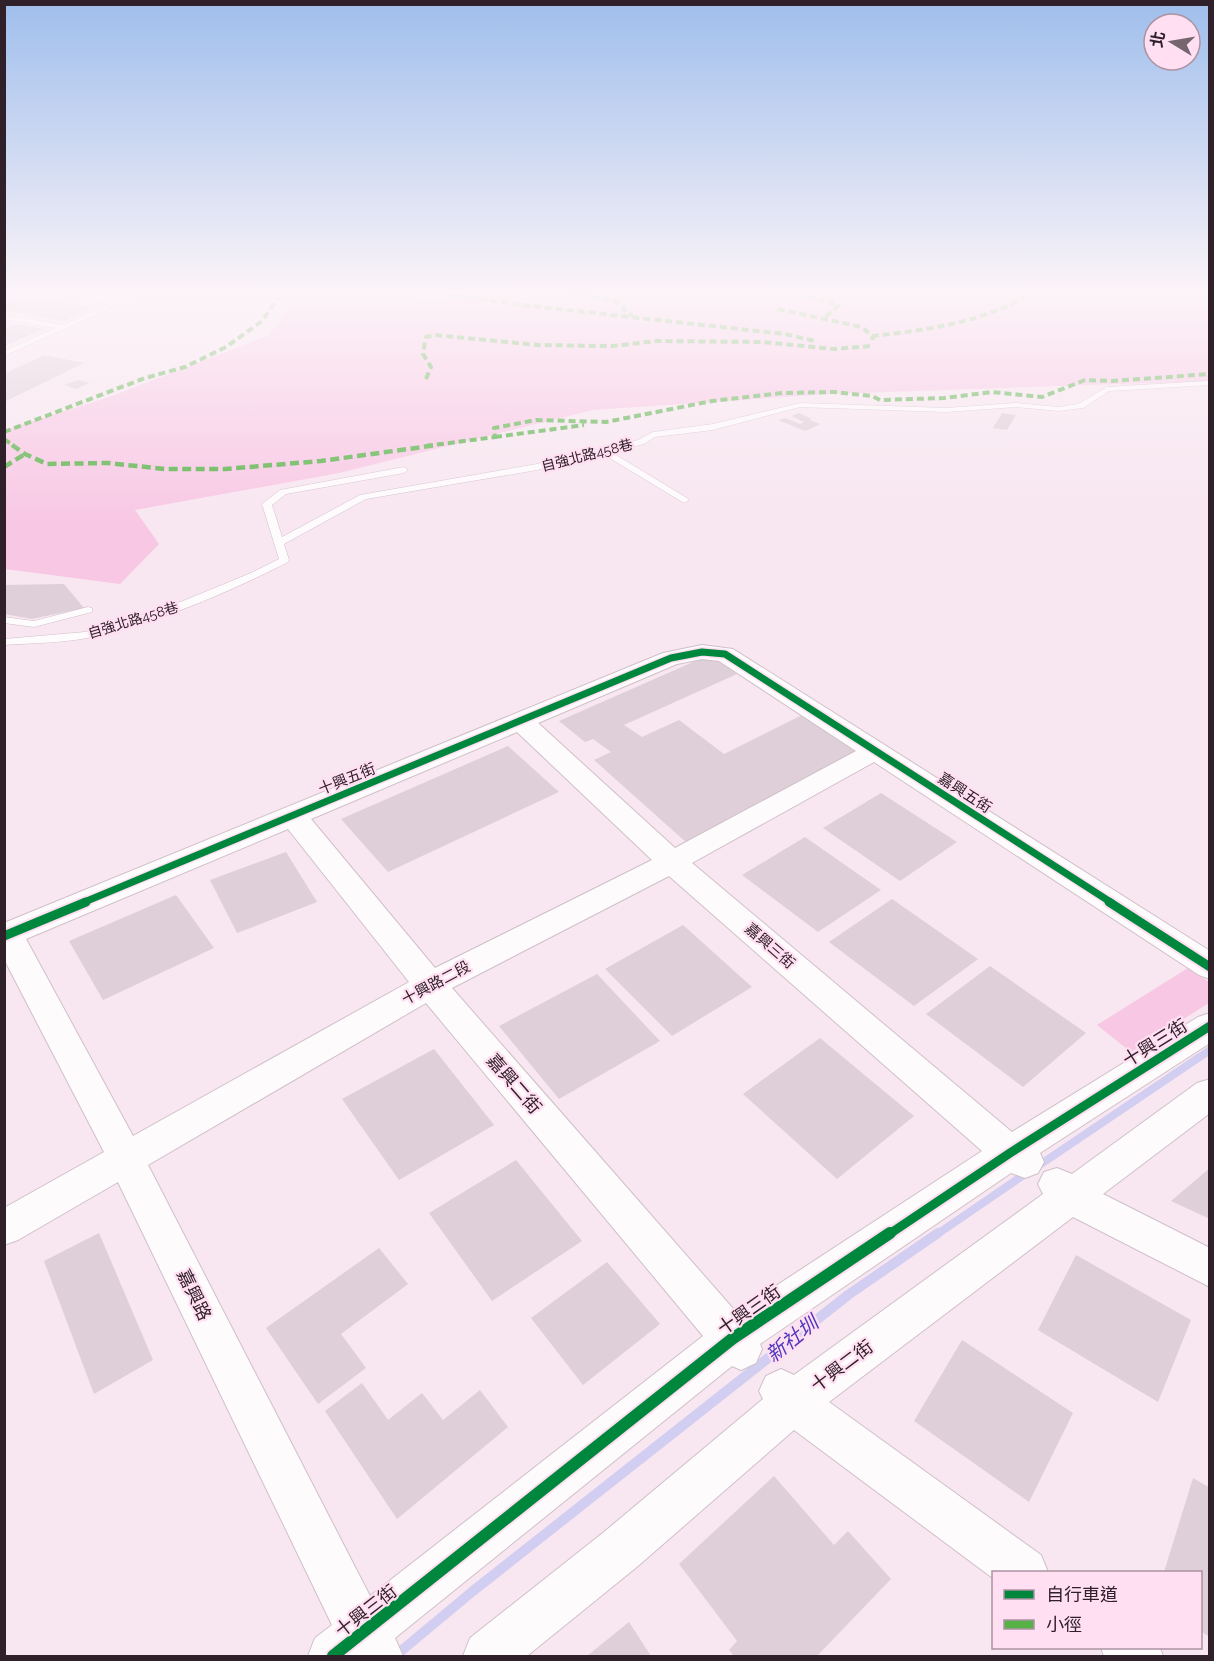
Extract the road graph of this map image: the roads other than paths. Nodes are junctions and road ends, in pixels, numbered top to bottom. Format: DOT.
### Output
graph roads {
  1 [pos="1209,383"];
  2 [pos="604,451"];
  3 [pos="404,470"];
  4 [pos="684,500"];
  5 [pos="279,543"];
  6 [pos="88,610"];
  7 [pos="4,620"];
  8 [pos="4,642"];
  9 [pos="702,652"];
  10 [pos="522,722"];
  11 [pos="875,751"];
  12 [pos="293,816"];
  13 [pos="672,861"];
  14 [pos="6,935"];
  15 [pos="1209,967"];
  16 [pos="430,985"];
  17 [pos="1209,1026"];
  18 [pos="1209,1093"];
  19 [pos="1017,1158"];
  20 [pos="126,1159"];
  21 [pos="1063,1190"];
  22 [pos="4,1228"];
  23 [pos="1209,1269"];
  24 [pos="737,1344"];
  25 [pos="787,1396"];
  26 [pos="1023,1571"];
  27 [pos="361,1649"];
  28 [pos="488,1656"];
  1 -- 2 [label="lane, 自強北路458巷"];
  2 -- 4 [label="lane"];
  2 -- 5 [label="lane, 自強北路458巷"];
  3 -- 5 [label="lane"];
  5 -- 8 [label="lane, 自強北路458巷"];
  6 -- 7 [label="lane, 自強北路458巷"];
  9 -- 10 [label="street, 十興五街"];
  9 -- 11 [label="street, 嘉興五街"];
  10 -- 12 [label="street, 十興五街"];
  10 -- 13 [label="street, 嘉興三街"];
  11 -- 13 [label="street, 十興路二段"];
  11 -- 15 [label="street, 嘉興五街"];
  12 -- 14 [label="street, 十興五街"];
  12 -- 16 [label="street, 嘉興二街"];
  13 -- 16 [label="street, 十興路二段"];
  13 -- 19 [label="street, 嘉興三街"];
  14 -- 20 [label="street, 嘉興路"];
  16 -- 20 [label="street, 十興路二段"];
  16 -- 24 [label="street, 嘉興二街"];
  17 -- 19 [label="street, 十興三街"];
  18 -- 21 [label="street, 十興二街"];
  19 -- 24 [label="street, 十興三街"];
  20 -- 22 [label="street, 十興路二段"];
  20 -- 27 [label="street, 嘉興路"];
  21 -- 23 [label="street"];
  21 -- 25 [label="street, 十興二街"];
  24 -- 27 [label="street, 十興三街"];
  25 -- 26 [label="street"];
  25 -- 28 [label="street, 十興二街"];
}
